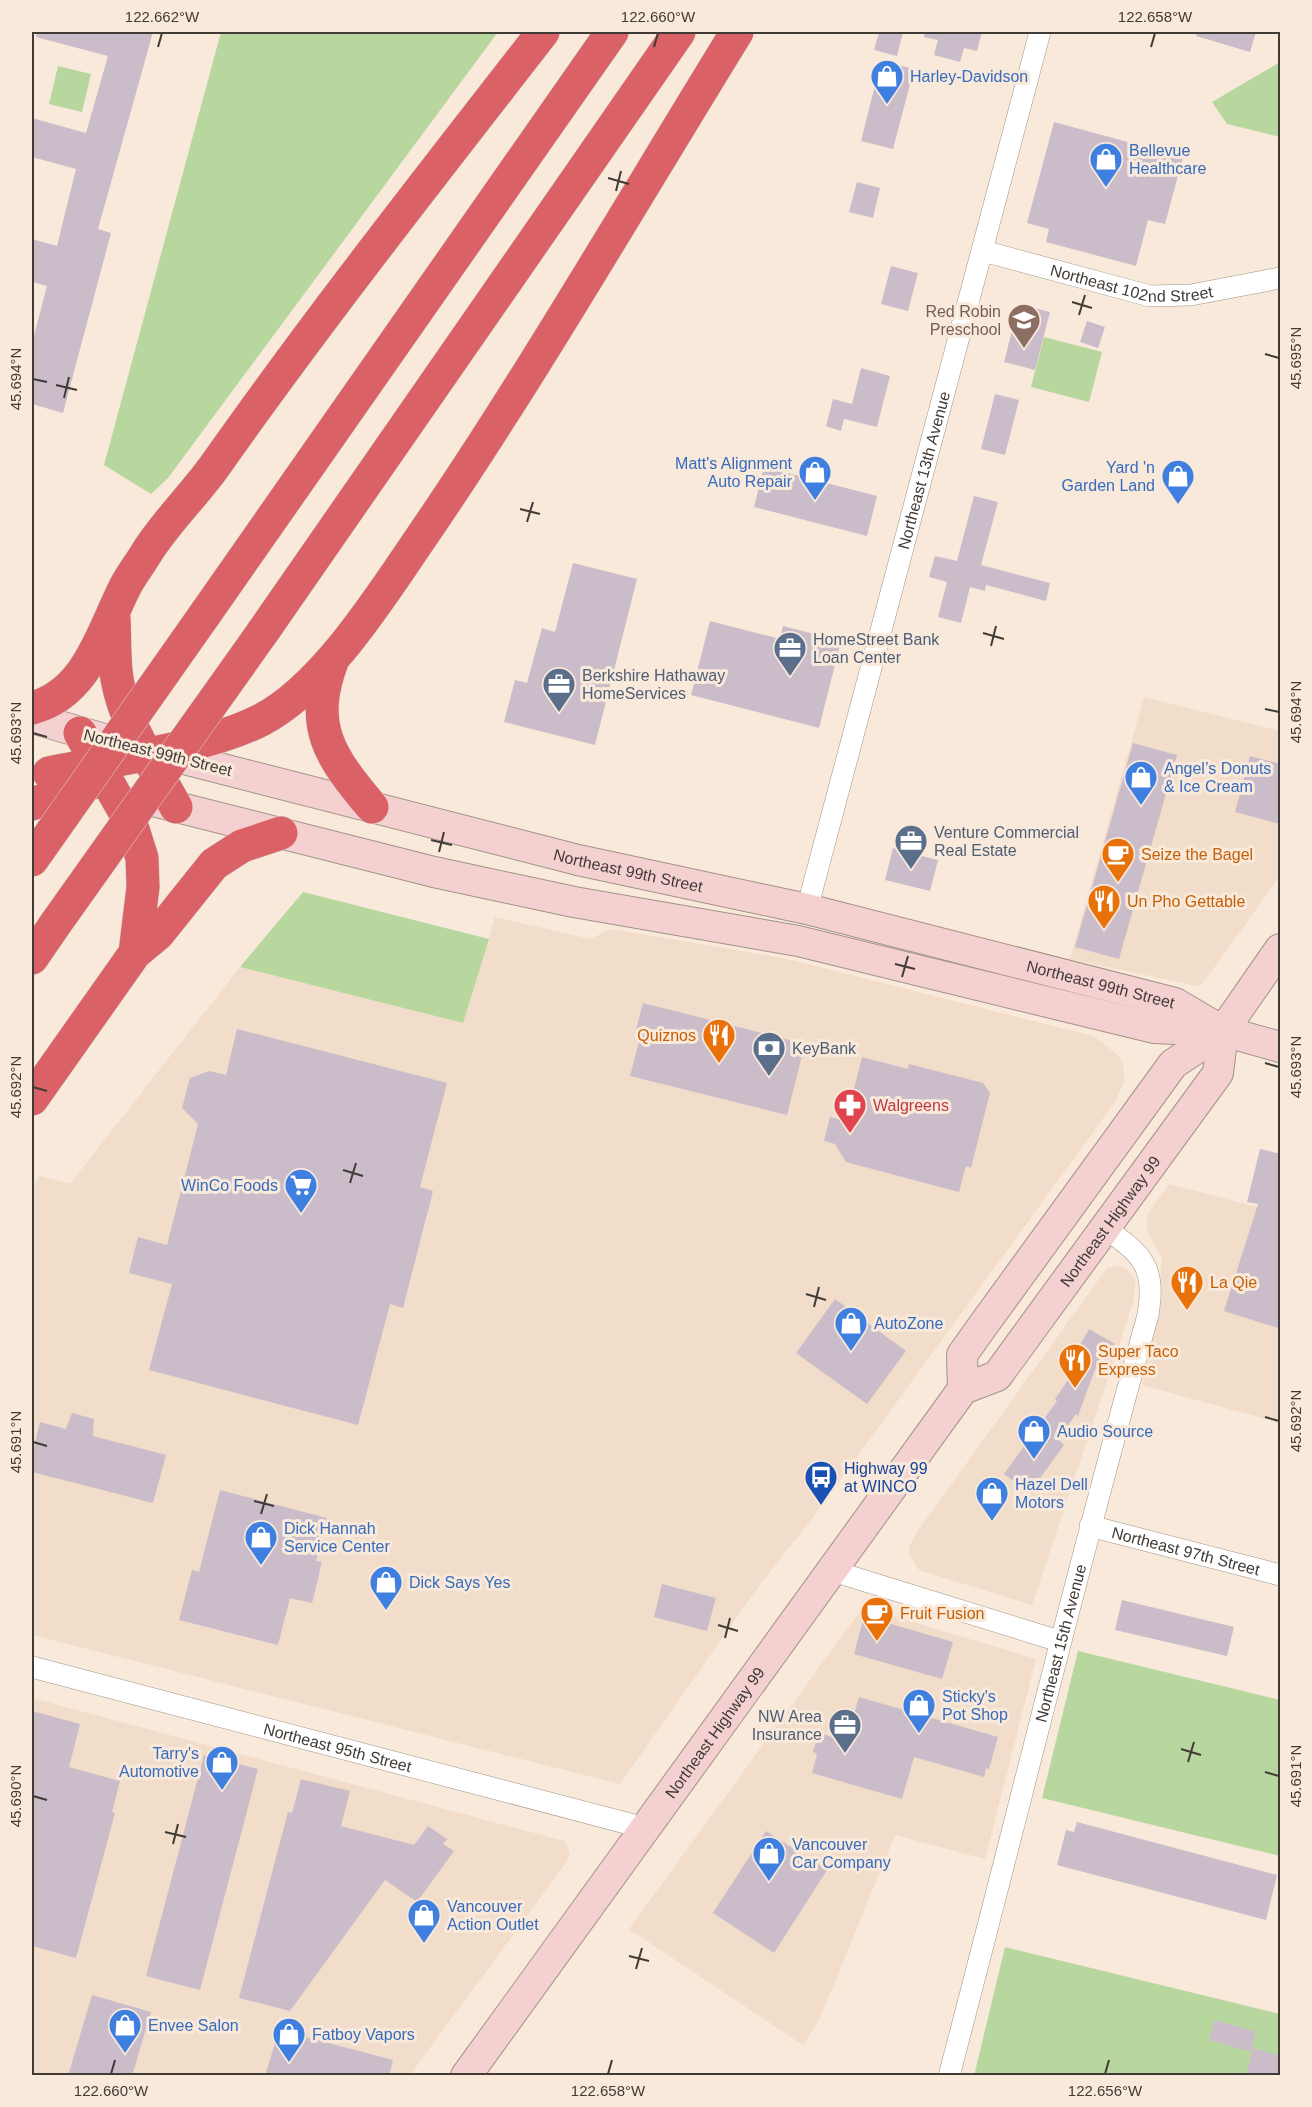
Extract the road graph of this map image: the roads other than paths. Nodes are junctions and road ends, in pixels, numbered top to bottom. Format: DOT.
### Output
graph roads {
  1 [pos="543,32"];
  2 [pos="612,32"];
  3 [pos="679,32"];
  4 [pos="737,32"];
  5 [pos="1040,32"];
  6 [pos="983,251"];
  7 [pos="1281,278"];
  8 [pos="114,614"];
  9 [pos="333,659"];
  10 [pos="32,708"];
  11 [pos="32,718"];
  12 [pos="80,733"];
  13 [pos="149,755"];
  14 [pos="191,760"];
  15 [pos="40,770"];
  16 [pos="100,779"];
  17 [pos="32,804"];
  18 [pos="177,807"];
  19 [pos="372,807"];
  20 [pos="281,833"];
  21 [pos="32,860"];
  22 [pos="588,904"];
  23 [pos="807,909"];
  24 [pos="1281,949"];
  25 [pos="135,953"];
  26 [pos="32,958"];
  27 [pos="1222,1031"];
  28 [pos="1281,1047"];
  29 [pos="32,1099"];
  30 [pos="1105,1228"];
  31 [pos="963,1389"];
  32 [pos="1090,1526"];
  33 [pos="833,1571"];
  34 [pos="1281,1575"];
  35 [pos="1059,1641"];
  36 [pos="32,1667"];
  37 [pos="645,1828"];
  38 [pos="466,2076"];
  39 [pos="949,2076"];
  1 -- 8 [label="highway"];
  2 -- 21 [label="highway, bridge"];
  3 -- 26 [label="highway, bridge"];
  4 -- 9 [label="highway"];
  5 -- 6 [label="street, Northeast 13th Avenue"];
  6 -- 7 [label="street, Northeast 102nd Street"];
  6 -- 23 [label="street, Northeast 13th Avenue"];
  8 -- 10 [label="highway"];
  8 -- 13 [label="highway"];
  9 -- 13 [label="highway"];
  9 -- 19 [label="highway"];
  11 -- 12 [label="main road, Northeast 99th Street"];
  12 -- 13 [label="main road, Northeast 99th Street"];
  12 -- 16 [label="highway"];
  13 -- 14 [label="highway"];
  13 -- 16 [label="highway"];
  13 -- 18 [label="highway"];
  14 -- 19 [label="main road, Northeast 99th Street"];
  15 -- 16 [label="highway"];
  16 -- 17 [label="highway"];
  16 -- 18 [label="main road, Northeast 99th Street"];
  16 -- 25 [label="highway"];
  18 -- 20 [label="main road, Northeast 99th Street"];
  19 -- 23 [label="main road, Northeast 99th Street"];
  20 -- 22 [label="main road, Northeast 99th Street"];
  20 -- 25 [label="highway"];
  22 -- 23 [label="main road"];
  22 -- 27 [label="main road, Northeast 99th Street"];
  23 -- 27 [label="main road, Northeast 99th Street"];
  24 -- 27 [label="main road"];
  25 -- 29 [label="highway"];
  27 -- 28 [label="main road, Northeast 99th Street"];
  27 -- 30 [label="main road, Northeast Highway 99"];
  27 -- 31 [label="main road"];
  30 -- 31 [label="main road, Northeast Highway 99"];
  30 -- 32 [label="street, Northeast 15th Avenue"];
  31 -- 33 [label="main road, Northeast Highway 99"];
  32 -- 34 [label="street, Northeast 97th Street"];
  32 -- 35 [label="street, Northeast 15th Avenue"];
  33 -- 35 [label="street"];
  33 -- 37 [label="main road, Northeast Highway 99"];
  35 -- 39 [label="street, Northeast 15th Avenue"];
  36 -- 37 [label="street, Northeast 95th Street"];
  37 -- 38 [label="main road, Northeast Highway 99"];
}
